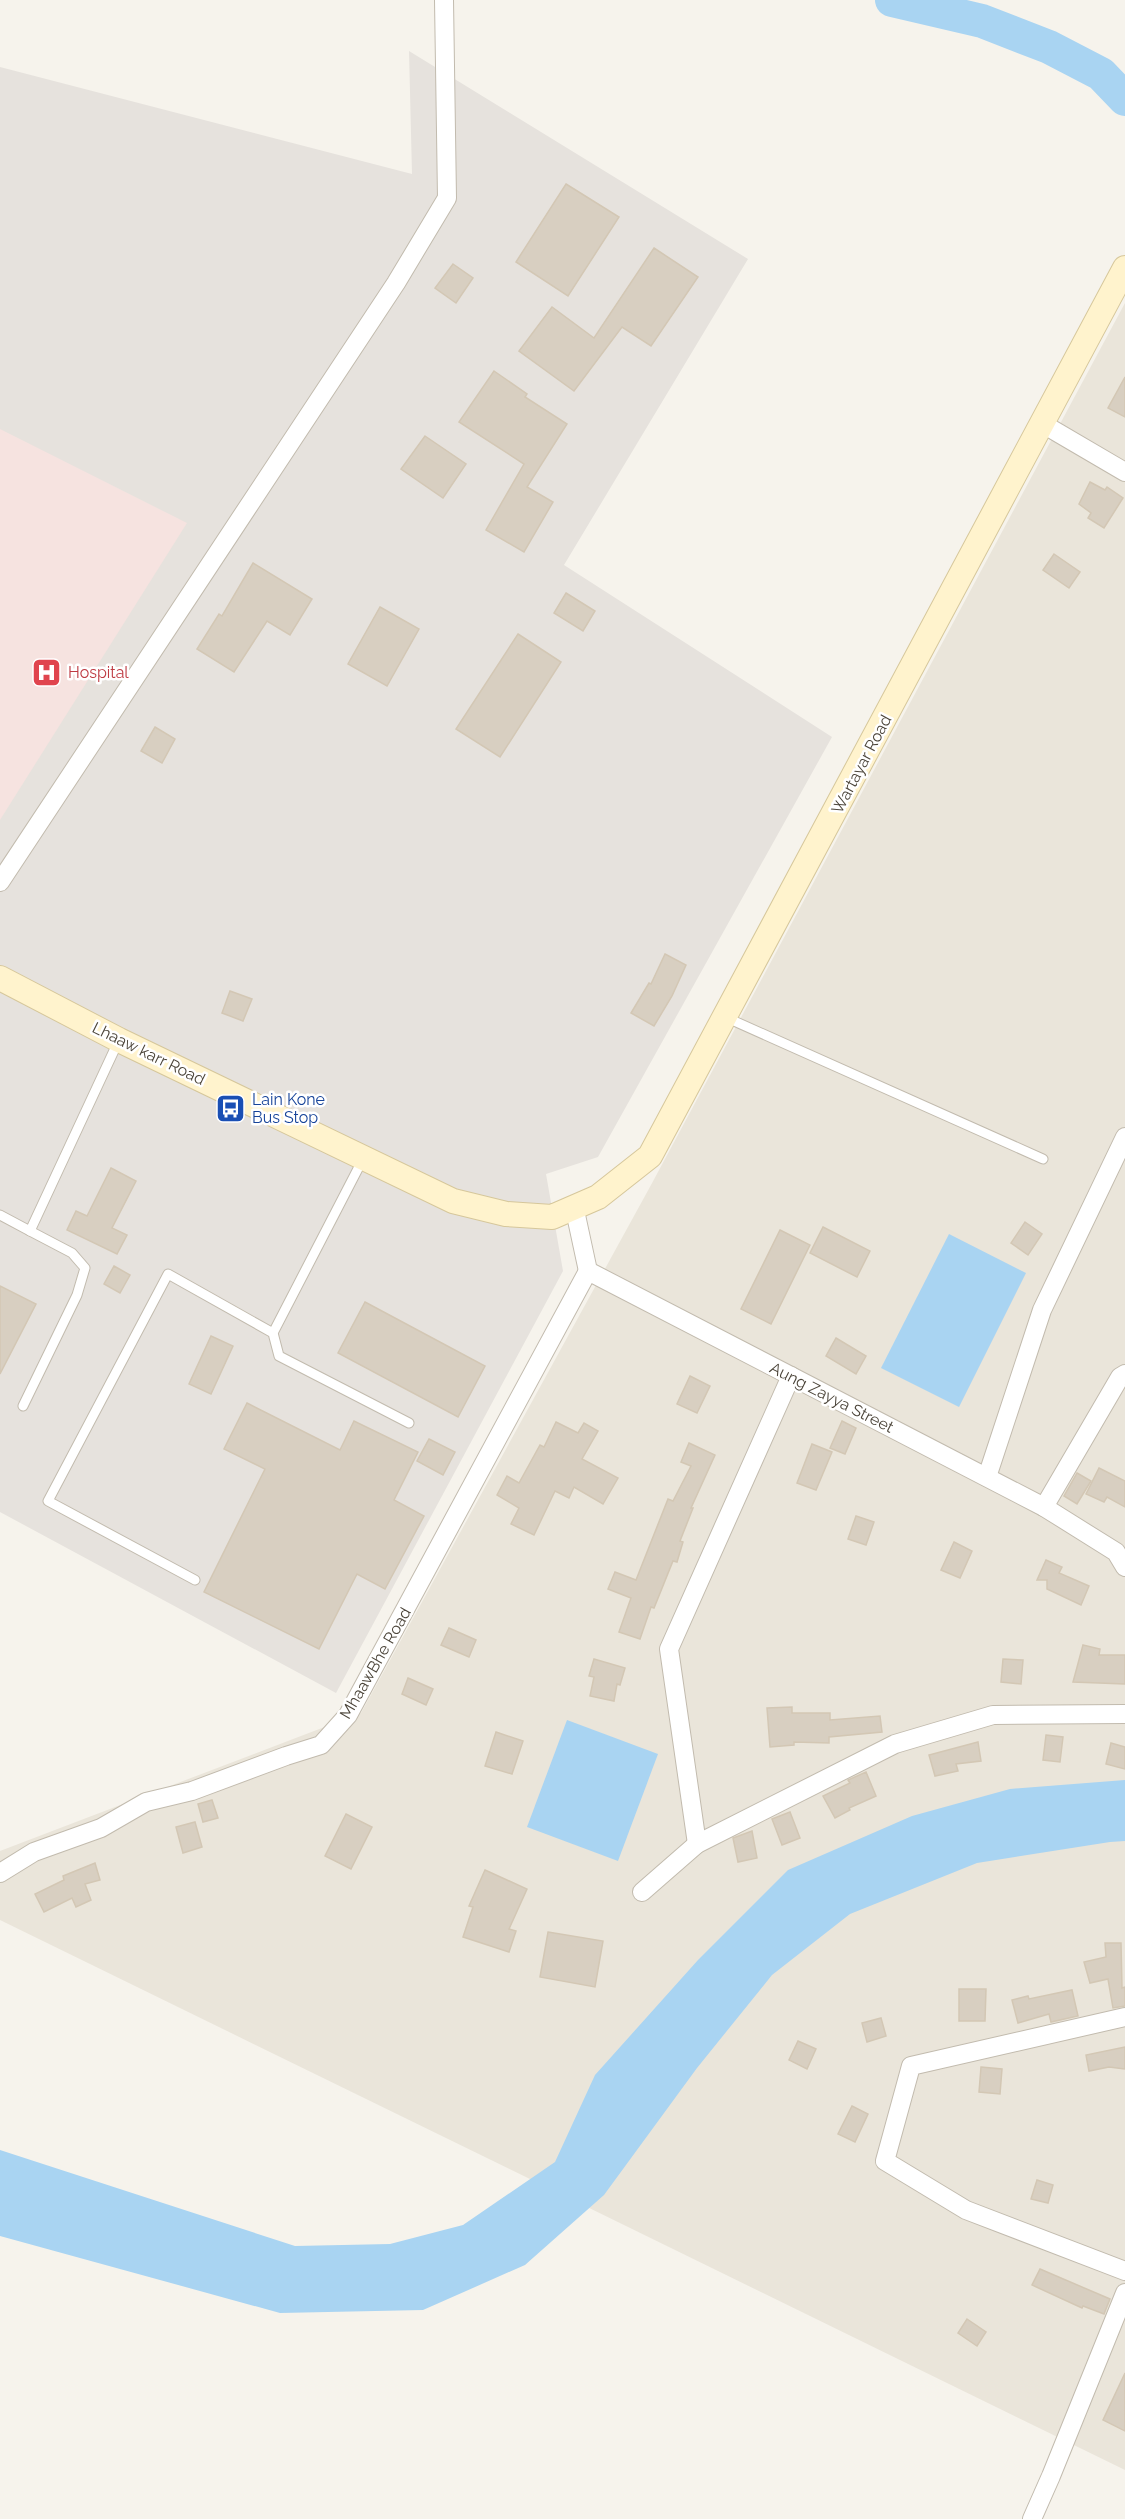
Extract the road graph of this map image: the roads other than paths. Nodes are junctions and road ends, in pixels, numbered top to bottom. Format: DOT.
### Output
graph roads {
  1 [pos="444,0"];
  2 [pos="1125,268"];
  3 [pos="1043,423"];
  4 [pos="1125,472"];
  5 [pos="0,882"];
  6 [pos="0,978"];
  7 [pos="725,1017"];
  8 [pos="119,1040"];
  9 [pos="1125,1137"];
  10 [pos="364,1157"];
  11 [pos="1043,1159"];
  12 [pos="574,1206"];
  13 [pos="0,1215"];
  14 [pos="552,1217"];
  15 [pos="30,1230"];
  16 [pos="588,1271"];
  17 [pos="273,1333"];
  18 [pos="1125,1374"];
  19 [pos="791,1376"];
  20 [pos="23,1406"];
  21 [pos="409,1423"];
  22 [pos="987,1477"];
  23 [pos="1044,1506"];
  24 [pos="1125,1568"];
  25 [pos="195,1580"];
  26 [pos="1125,1714"];
  27 [pos="698,1844"];
  28 [pos="0,1873"];
  29 [pos="642,1892"];
  30 [pos="1125,2017"];
  31 [pos="1125,2271"];
  32 [pos="1125,2292"];
  33 [pos="1032,2519"];
  1 -- 5 [label="street"];
  2 -- 3 [label="street, Wartayar Road"];
  3 -- 4 [label="street"];
  3 -- 7 [label="street, Wartayar Road"];
  6 -- 8 [label="street, Lhaaw karr Road"];
  7 -- 11 [label="lane"];
  7 -- 12 [label="street, Wartayar Road"];
  8 -- 10 [label="street, Lhaaw karr Road"];
  8 -- 15 [label="lane"];
  9 -- 22 [label="street"];
  10 -- 14 [label="street, Lhaaw karr Road"];
  10 -- 17 [label="lane"];
  12 -- 14 [label="street, Wartayar Road"];
  12 -- 16 [label="street"];
  13 -- 15 [label="lane"];
  15 -- 20 [label="lane"];
  16 -- 19 [label="street, Aung Zayya Street"];
  16 -- 28 [label="street, MhaawBhe Road"];
  17 -- 21 [label="lane"];
  17 -- 25 [label="lane"];
  18 -- 23 [label="street"];
  19 -- 22 [label="street, Aung Zayya Street"];
  19 -- 27 [label="street"];
  22 -- 23 [label="street, Aung Zayya Street"];
  23 -- 24 [label="street, Aung Zayya Street"];
  26 -- 27 [label="street"];
  27 -- 29 [label="street"];
  30 -- 31 [label="street"];
  32 -- 33 [label="street"];
}
